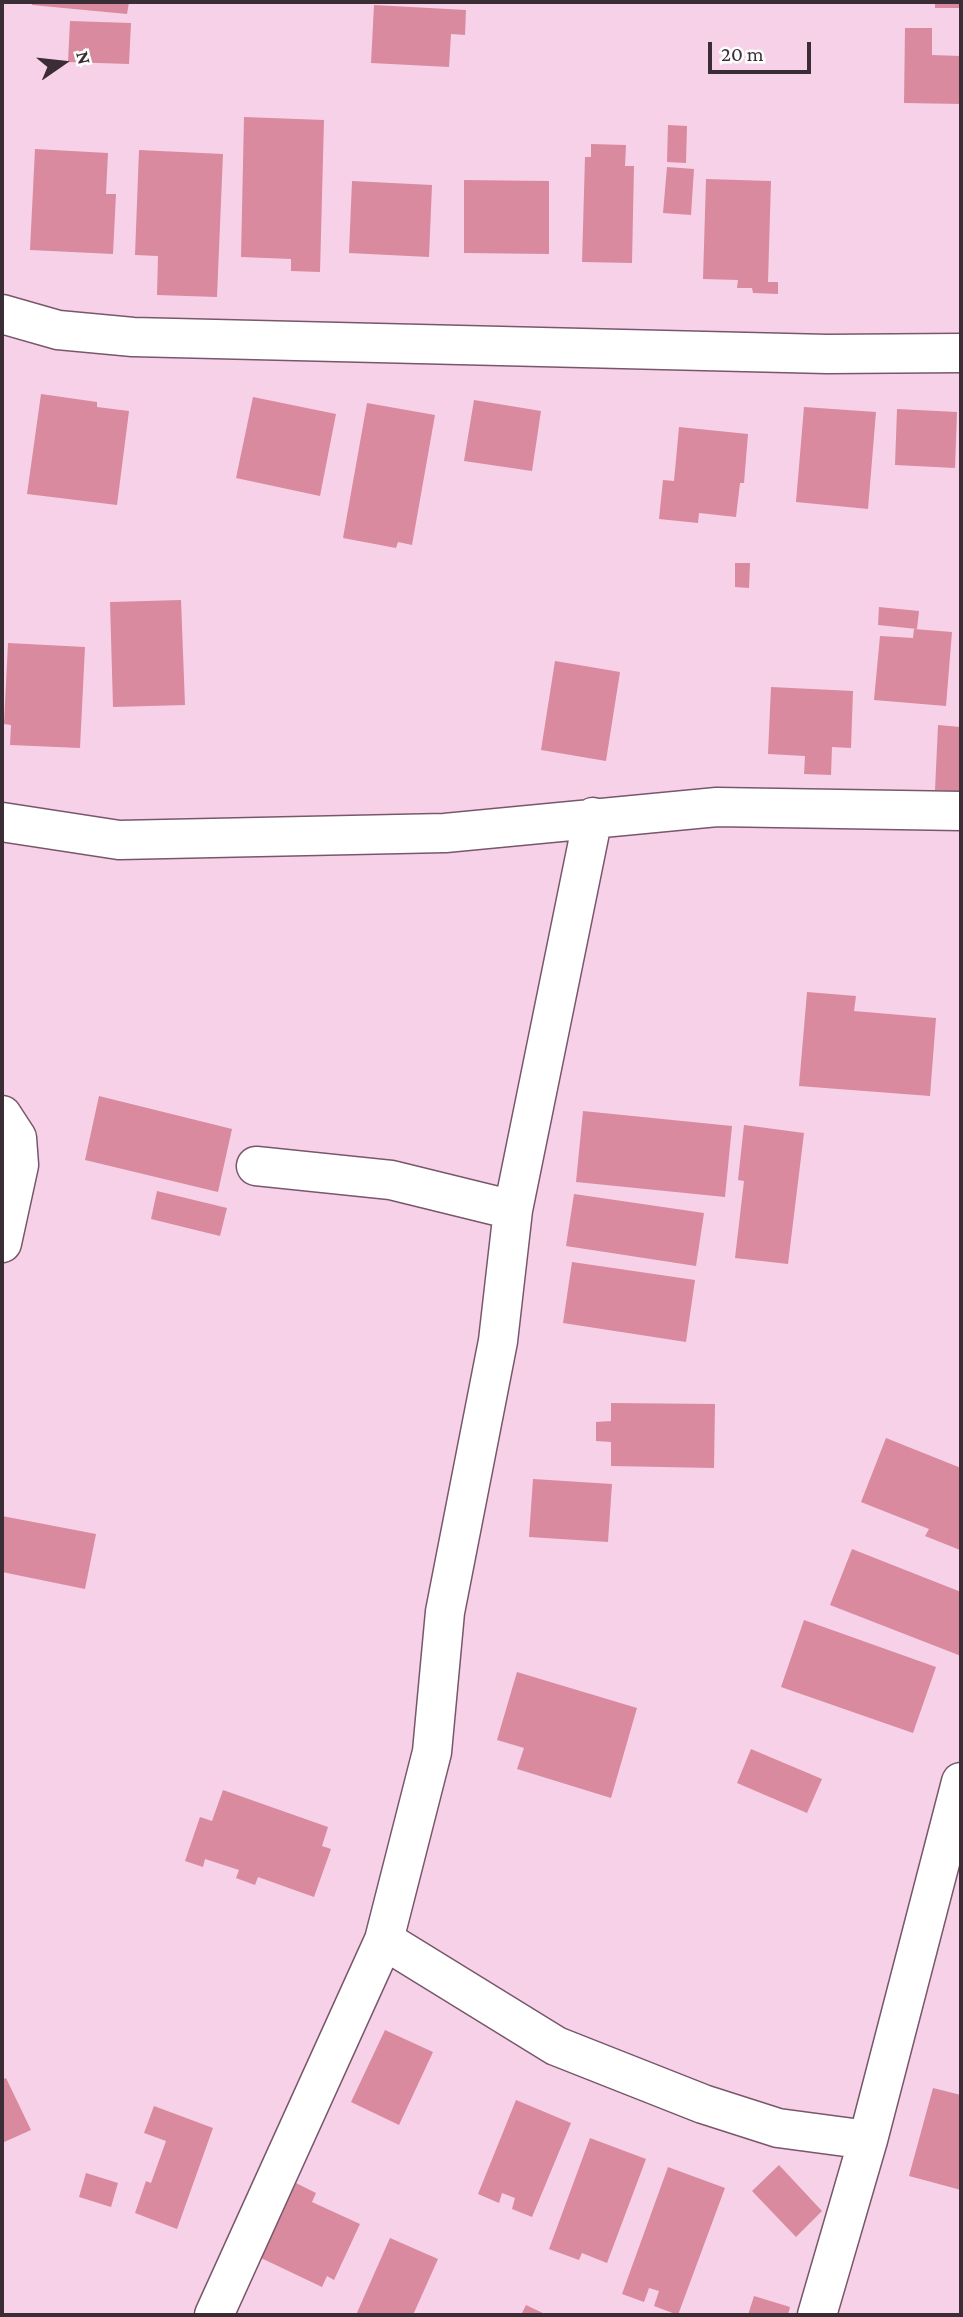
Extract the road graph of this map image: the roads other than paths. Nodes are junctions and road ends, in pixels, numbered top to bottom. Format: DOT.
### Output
graph roads {
  1 [pos="2,314"];
  2 [pos="961,353"];
  3 [pos="961,811"];
  4 [pos="593,817"];
  5 [pos="2,822"];
  6 [pos="2,1115"];
  7 [pos="256,1166"];
  8 [pos="513,1210"];
  9 [pos="2,1243"];
  10 [pos="961,1782"];
  11 [pos="384,1940"];
  12 [pos="868,2140"];
  13 [pos="214,2315"];
  14 [pos="817,2315"];
  1 -- 2 [label="street"];
  3 -- 4 [label="street"];
  4 -- 5 [label="street"];
  4 -- 8 [label="street"];
  6 -- 9 [label="street"];
  7 -- 8 [label="street"];
  8 -- 11 [label="street"];
  10 -- 12 [label="street"];
  11 -- 12 [label="street"];
  11 -- 13 [label="street"];
  12 -- 14 [label="street"];
}
